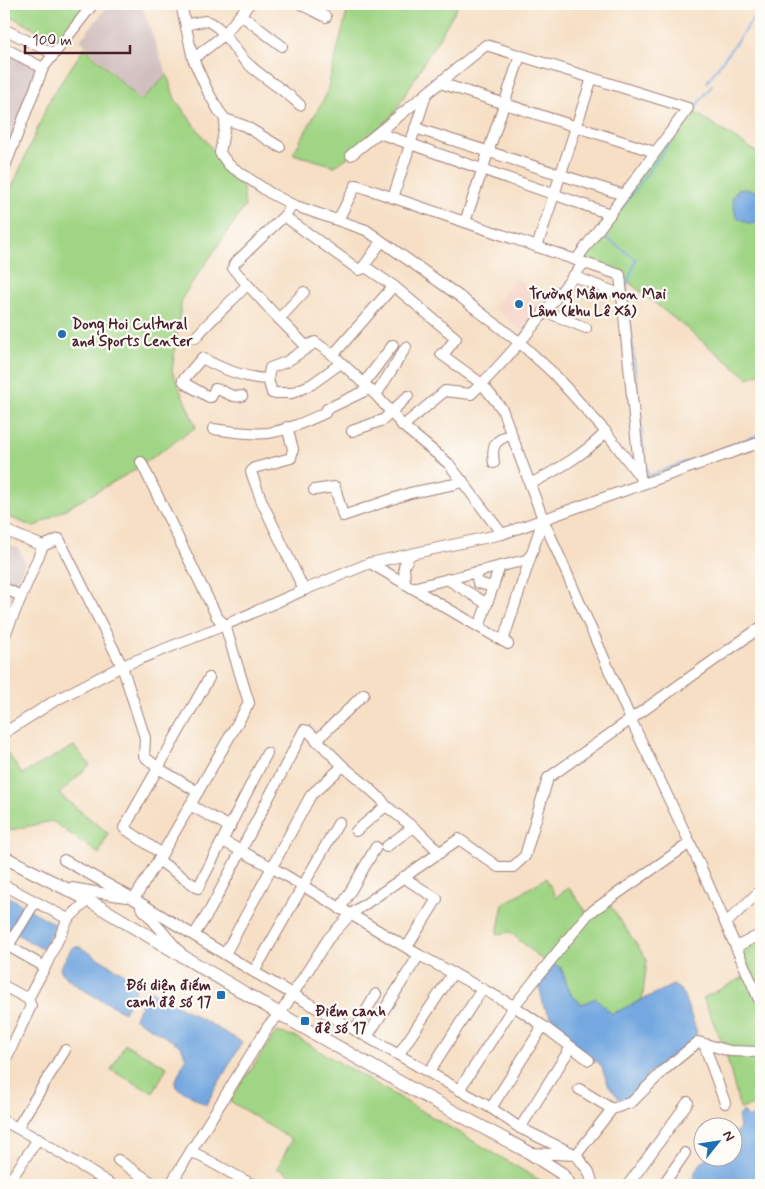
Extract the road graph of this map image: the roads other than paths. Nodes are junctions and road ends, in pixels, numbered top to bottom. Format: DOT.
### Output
graph roads {
  1 [pos="92,4"];
  2 [pos="181,4"];
  3 [pos="249,4"];
  4 [pos="300,4"];
  5 [pos="240,15"];
  6 [pos="326,17"];
  7 [pos="187,24"];
  8 [pos="4,29"];
  9 [pos="224,35"];
  10 [pos="282,46"];
  11 [pos="4,48"];
  12 [pos="54,54"];
  13 [pos="520,56"];
  14 [pos="193,59"];
  15 [pos="43,68"];
  16 [pos="592,78"];
  17 [pos="440,83"];
  18 [pos="426,94"];
  19 [pos="504,103"];
  20 [pos="300,105"];
  21 [pos="225,118"];
  22 [pos="576,126"];
  23 [pos="415,128"];
  24 [pos="379,133"];
  25 [pos="410,144"];
  26 [pos="280,147"];
  27 [pos="488,152"];
  28 [pos="655,152"];
  29 [pos="351,155"];
  30 [pos="4,169"];
  31 [pos="482,169"];
  32 [pos="560,174"];
  33 [pos="554,194"];
  34 [pos="624,195"];
  35 [pos="393,198"];
  36 [pos="293,205"];
  37 [pos="610,214"];
  38 [pos="284,216"];
  39 [pos="338,220"];
  40 [pos="465,222"];
  41 [pos="381,242"];
  42 [pos="537,247"];
  43 [pos="580,261"];
  44 [pos="364,266"];
  45 [pos="573,276"];
  46 [pos="248,285"];
  47 [pos="390,290"];
  48 [pos="304,292"];
  49 [pos="622,296"];
  50 [pos="544,311"];
  51 [pos="278,320"];
  52 [pos="586,328"];
  53 [pos="194,338"];
  54 [pos="315,342"];
  55 [pos="519,342"];
  56 [pos="394,345"];
  57 [pos="406,347"];
  58 [pos="333,355"];
  59 [pos="341,363"];
  60 [pos="268,380"];
  61 [pos="482,384"];
  62 [pos="369,389"];
  63 [pos="242,396"];
  64 [pos="408,396"];
  65 [pos="392,412"];
  66 [pos="403,426"];
  67 [pos="287,427"];
  68 [pos="213,429"];
  69 [pos="352,431"];
  70 [pos="606,432"];
  71 [pos="512,434"];
  72 [pos="761,442"];
  73 [pos="141,462"];
  74 [pos="494,463"];
  75 [pos="641,480"];
  76 [pos="463,481"];
  77 [pos="530,484"];
  78 [pos="314,490"];
  79 [pos="543,519"];
  80 [pos="4,530"];
  81 [pos="502,534"];
  82 [pos="43,546"];
  83 [pos="410,555"];
  84 [pos="531,555"];
  85 [pos="370,563"];
  86 [pos="500,566"];
  87 [pos="476,572"];
  88 [pos="447,579"];
  89 [pos="478,583"];
  90 [pos="409,586"];
  91 [pos="493,587"];
  92 [pos="4,588"];
  93 [pos="304,590"];
  94 [pos="470,593"];
  95 [pos="21,596"];
  96 [pos="487,604"];
  97 [pos="225,625"];
  98 [pos="480,627"];
  99 [pos="761,627"];
  100 [pos="4,637"];
  101 [pos="122,666"];
  102 [pos="209,678"];
  103 [pos="364,694"];
  104 [pos="631,720"];
  105 [pos="4,733"];
  106 [pos="316,741"];
  107 [pos="267,753"];
  108 [pos="343,766"];
  109 [pos="158,768"];
  110 [pos="198,792"];
  111 [pos="190,805"];
  112 [pos="386,806"];
  113 [pos="339,822"];
  114 [pos="230,827"];
  115 [pos="412,827"];
  116 [pos="356,831"];
  117 [pos="223,841"];
  118 [pos="690,843"];
  119 [pos="242,850"];
  120 [pos="440,852"];
  121 [pos="4,857"];
  122 [pos="160,857"];
  123 [pos="64,860"];
  124 [pos="273,868"];
  125 [pos="403,878"];
  126 [pos="4,885"];
  127 [pos="303,885"];
  128 [pos="62,887"];
  129 [pos="761,890"];
  130 [pos="134,899"];
  131 [pos="88,900"];
  132 [pos="35,902"];
  133 [pos="340,909"];
  134 [pos="351,914"];
  135 [pos="68,919"];
  136 [pos="726,923"];
  137 [pos="761,934"];
  138 [pos="194,936"];
  139 [pos="6,945"];
  140 [pos="407,947"];
  141 [pos="736,947"];
  142 [pos="224,954"];
  143 [pos="419,955"];
  144 [pos="185,958"];
  145 [pos="45,967"];
  146 [pos="254,972"];
  147 [pos="453,973"];
  148 [pos="4,986"];
  149 [pos="482,989"];
  150 [pos="293,994"];
  151 [pos="376,994"];
  152 [pos="28,999"];
  153 [pos="761,1004"];
  154 [pos="514,1006"];
  155 [pos="280,1014"];
  156 [pos="544,1026"];
  157 [pos="355,1030"];
  158 [pos="367,1037"];
  159 [pos="704,1044"];
  160 [pos="571,1047"];
  161 [pos="65,1050"];
  162 [pos="761,1052"];
  163 [pos="399,1054"];
  164 [pos="589,1060"];
  165 [pos="4,1062"];
  166 [pos="429,1072"];
  167 [pos="579,1089"];
  168 [pos="459,1090"];
  169 [pos="688,1102"];
  170 [pos="725,1103"];
  171 [pos="490,1108"];
  172 [pos="612,1109"];
  173 [pos="4,1121"];
  174 [pos="17,1128"];
  175 [pos="520,1128"];
  176 [pos="38,1139"];
  177 [pos="191,1151"];
  178 [pos="530,1153"];
  179 [pos="685,1153"];
  180 [pos="576,1155"];
  181 [pos="118,1160"];
  182 [pos="7,1185"];
  183 [pos="112,1185"];
  184 [pos="155,1185"];
  185 [pos="170,1185"];
  186 [pos="253,1185"];
  187 [pos="570,1185"];
  188 [pos="593,1185"];
  189 [pos="628,1185"];
  190 [pos="663,1185"];
  1 -- 12 [label="street"];
  2 -- 7 [label="street"];
  3 -- 5 [label="street"];
  4 -- 6 [label="street"];
  5 -- 9 [label="street"];
  5 -- 10 [label="street"];
  7 -- 9 [label="street"];
  7 -- 14 [label="street"];
  8 -- 12 [label="street"];
  9 -- 14 [label="street"];
  9 -- 20 [label="street"];
  11 -- 15 [label="street"];
  12 -- 15 [label="street"];
  13 -- 16 [label="street"];
  13 -- 17 [label="street"];
  13 -- 19 [label="street"];
  14 -- 21 [label="street"];
  15 -- 30 [label="street"];
  16 -- 22 [label="street"];
  16 -- 28 [label="street"];
  17 -- 18 [label="street"];
  17 -- 19 [label="street"];
  18 -- 23 [label="street"];
  18 -- 24 [label="street"];
  19 -- 22 [label="street"];
  19 -- 27 [label="street"];
  21 -- 26 [label="street"];
  21 -- 36 [label="street"];
  22 -- 28 [label="street"];
  22 -- 32 [label="street"];
  23 -- 25 [label="street"];
  23 -- 27 [label="street"];
  24 -- 25 [label="street"];
  24 -- 29 [label="street"];
  25 -- 31 [label="street"];
  25 -- 35 [label="street"];
  27 -- 31 [label="street"];
  27 -- 32 [label="street"];
  28 -- 34 [label="street"];
  31 -- 33 [label="street"];
  31 -- 40 [label="street"];
  32 -- 33 [label="street"];
  32 -- 34 [label="street"];
  33 -- 37 [label="street"];
  33 -- 42 [label="street"];
  34 -- 37 [label="street"];
  35 -- 39 [label="street"];
  35 -- 40 [label="street"];
  36 -- 38 [label="street"];
  36 -- 39 [label="street"];
  37 -- 43 [label="street"];
  38 -- 44 [label="street"];
  38 -- 46 [label="street"];
  39 -- 41 [label="street"];
  40 -- 42 [label="street"];
  41 -- 44 [label="street"];
  41 -- 55 [label="street"];
  42 -- 43 [label="street"];
  43 -- 45 [label="street"];
  43 -- 49 [label="street"];
  44 -- 61 [label="street"];
  45 -- 49 [label="street"];
  45 -- 50 [label="street"];
  46 -- 51 [label="street"];
  46 -- 53 [label="street"];
  47 -- 58 [label="street"];
  48 -- 51 [label="street"];
  49 -- 75 [label="street"];
  50 -- 52 [label="street"];
  50 -- 55 [label="street"];
  51 -- 54 [label="street"];
  54 -- 58 [label="street"];
  54 -- 60 [label="street"];
  55 -- 61 [label="street"];
  55 -- 70 [label="street"];
  56 -- 62 [label="street"];
  57 -- 62 [label="street"];
  58 -- 59 [label="street"];
  59 -- 60 [label="street"];
  59 -- 62 [label="street"];
  60 -- 63 [label="street"];
  61 -- 66 [label="street"];
  61 -- 71 [label="street"];
  62 -- 65 [label="street"];
  62 -- 67 [label="street"];
  64 -- 65 [label="street"];
  65 -- 66 [label="street"];
  65 -- 69 [label="street"];
  66 -- 76 [label="street"];
  67 -- 68 [label="street"];
  67 -- 93 [label="street"];
  70 -- 75 [label="street"];
  70 -- 77 [label="street"];
  71 -- 74 [label="street"];
  71 -- 77 [label="street"];
  72 -- 75 [label="street"];
  73 -- 97 [label="street"];
  75 -- 79 [label="street"];
  76 -- 78 [label="street"];
  76 -- 81 [label="street"];
  77 -- 79 [label="street"];
  79 -- 81 [label="street"];
  79 -- 84 [label="street"];
  79 -- 104 [label="street"];
  80 -- 82 [label="street"];
  81 -- 83 [label="street"];
  82 -- 95 [label="street"];
  82 -- 101 [label="street"];
  83 -- 85 [label="street"];
  83 -- 90 [label="street"];
  84 -- 86 [label="street"];
  84 -- 98 [label="street"];
  85 -- 90 [label="street"];
  85 -- 93 [label="street"];
  86 -- 87 [label="street"];
  86 -- 91 [label="street"];
  87 -- 88 [label="street"];
  87 -- 89 [label="street"];
  88 -- 90 [label="street"];
  88 -- 94 [label="street"];
  89 -- 91 [label="street"];
  89 -- 94 [label="street"];
  90 -- 98 [label="street"];
  91 -- 96 [label="street"];
  92 -- 95 [label="street"];
  93 -- 97 [label="street"];
  94 -- 96 [label="street"];
  95 -- 100 [label="street"];
  96 -- 98 [label="street"];
  97 -- 101 [label="street"];
  97 -- 110 [label="street"];
  99 -- 104 [label="street"];
  101 -- 105 [label="street"];
  101 -- 109 [label="street"];
  102 -- 109 [label="street"];
  103 -- 106 [label="street"];
  104 -- 118 [label="street"];
  104 -- 120 [label="street"];
  106 -- 108 [label="street"];
  106 -- 119 [label="street"];
  107 -- 114 [label="street"];
  108 -- 112 [label="street"];
  108 -- 124 [label="street"];
  109 -- 110 [label="street"];
  109 -- 122 [label="street"];
  110 -- 111 [label="street"];
  111 -- 114 [label="street"];
  111 -- 122 [label="street"];
  112 -- 115 [label="street"];
  112 -- 116 [label="street"];
  113 -- 127 [label="street"];
  114 -- 117 [label="street"];
  115 -- 120 [label="street"];
  115 -- 133 [label="street"];
  117 -- 119 [label="street"];
  117 -- 122 [label="street"];
  118 -- 136 [label="street"];
  118 -- 154 [label="street"];
  119 -- 124 [label="street"];
  119 -- 138 [label="street"];
  120 -- 125 [label="street"];
  121 -- 128 [label="main road"];
  122 -- 130 [label="street"];
  123 -- 130 [label="street"];
  124 -- 127 [label="street"];
  124 -- 142 [label="street"];
  125 -- 134 [label="street"];
  125 -- 140 [label="street"];
  126 -- 132 [label="street"];
  127 -- 133 [label="street"];
  127 -- 146 [label="street"];
  128 -- 130 [label="street"];
  128 -- 131 [label="main road"];
  129 -- 136 [label="street"];
  130 -- 138 [label="street"];
  130 -- 144 [label="street"];
  131 -- 135 [label="street"];
  131 -- 144 [label="main road"];
  132 -- 135 [label="street"];
  132 -- 139 [label="street"];
  133 -- 134 [label="street"];
  134 -- 140 [label="street"];
  134 -- 150 [label="street"];
  135 -- 145 [label="street"];
  136 -- 141 [label="street"];
  137 -- 141 [label="street"];
  138 -- 142 [label="street"];
  139 -- 145 [label="street"];
  140 -- 143 [label="street"];
  141 -- 153 [label="street"];
  142 -- 146 [label="street"];
  143 -- 147 [label="street"];
  143 -- 158 [label="street"];
  144 -- 155 [label="main road"];
  145 -- 152 [label="street"];
  146 -- 150 [label="street"];
  147 -- 149 [label="street"];
  147 -- 163 [label="street"];
  148 -- 152 [label="street"];
  149 -- 154 [label="street"];
  149 -- 166 [label="street"];
  150 -- 155 [label="street"];
  150 -- 157 [label="street"];
  151 -- 157 [label="street"];
  152 -- 165 [label="street"];
  154 -- 156 [label="street"];
  154 -- 168 [label="street"];
  155 -- 177 [label="street"];
  155 -- 178 [label="main road"];
  156 -- 160 [label="street"];
  156 -- 171 [label="street"];
  157 -- 158 [label="street"];
  158 -- 163 [label="street"];
  159 -- 162 [label="street"];
  159 -- 170 [label="street"];
  159 -- 172 [label="street"];
  160 -- 164 [label="street"];
  160 -- 175 [label="street"];
  161 -- 174 [label="street"];
  163 -- 166 [label="street"];
  166 -- 168 [label="street"];
  167 -- 172 [label="street"];
  168 -- 171 [label="street"];
  169 -- 189 [label="street"];
  171 -- 175 [label="street"];
  172 -- 180 [label="street"];
  173 -- 174 [label="street"];
  174 -- 176 [label="street"];
  175 -- 180 [label="street"];
  176 -- 182 [label="street"];
  176 -- 183 [label="street"];
  177 -- 185 [label="street"];
  177 -- 186 [label="street"];
  178 -- 180 [label="street"];
  178 -- 187 [label="main road"];
  179 -- 190 [label="street"];
  180 -- 188 [label="street"];
  181 -- 184 [label="street"];
}
